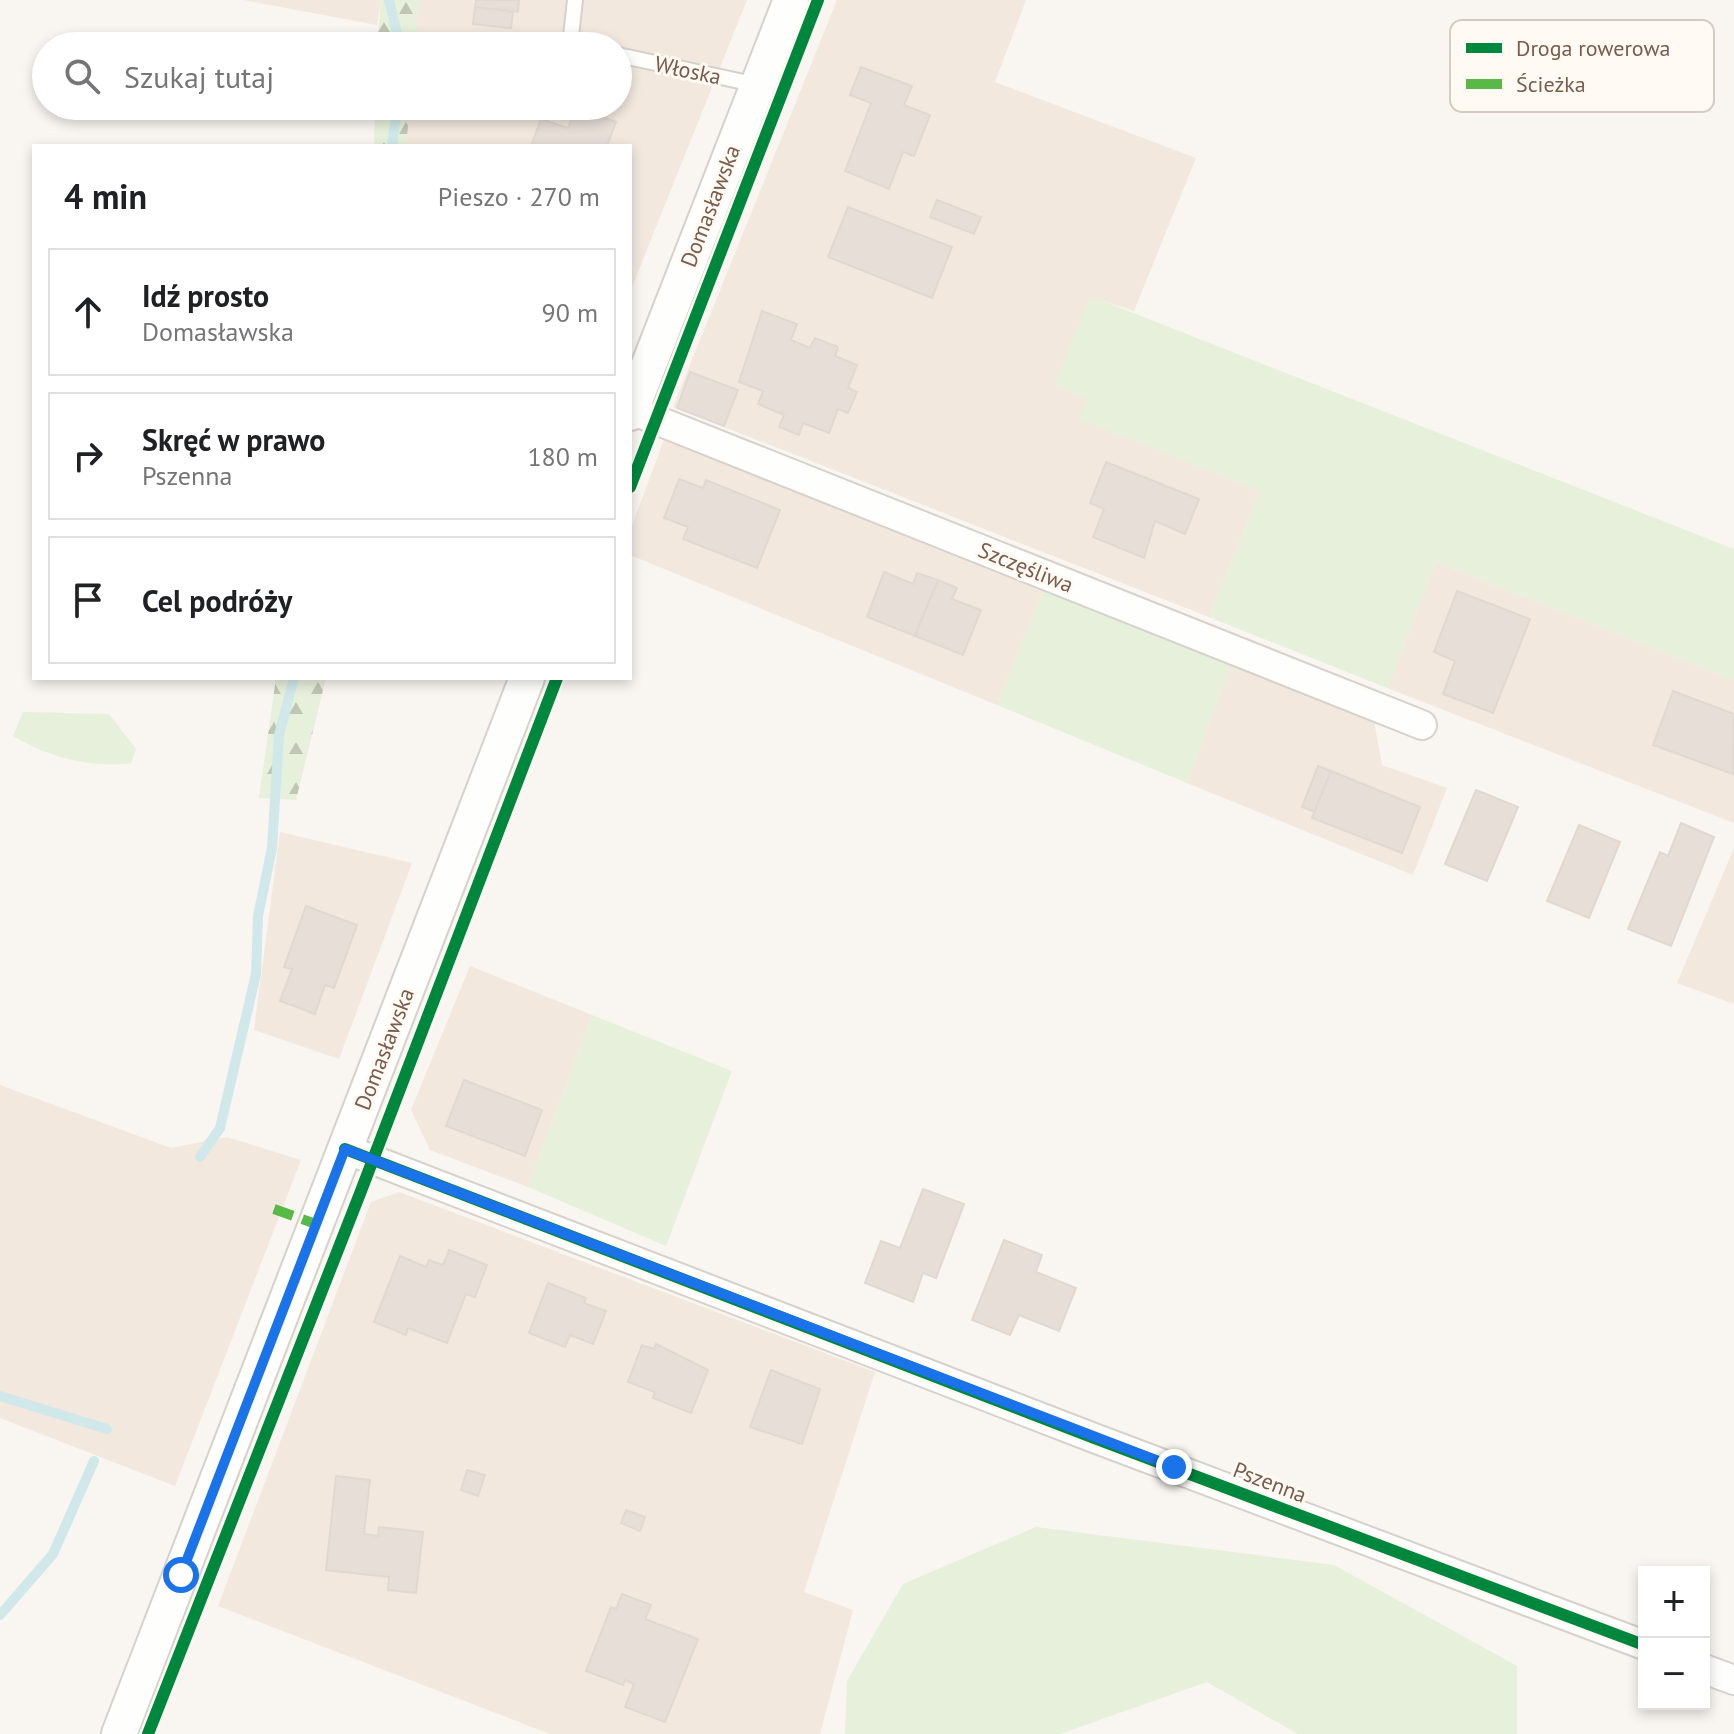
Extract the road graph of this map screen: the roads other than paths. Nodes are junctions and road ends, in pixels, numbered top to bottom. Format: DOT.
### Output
graph roads {
  1 [pos="575,0"];
  2 [pos="791,0"];
  3 [pos="571,32"];
  4 [pos="632,58"];
  5 [pos="758,85"];
  6 [pos="632,406"];
  7 [pos="632,412"];
  8 [pos="526,680"];
  9 [pos="1422,725"];
  10 [pos="345,1149"];
  11 [pos="1638,1643"];
  12 [pos="1710,1671"];
  13 [pos="1734,1680"];
  14 [pos="119,1734"];
  1 -- 3 [label="lane"];
  2 -- 5 [label="street, Domasławska"];
  4 -- 5 [label="lane, Włoska"];
  5 -- 6 [label="street, Domasławska"];
  7 -- 9 [label="street, Szczęśliwa"];
  8 -- 10 [label="street, Domasławska"];
  10 -- 11 [label="street, Pszenna"];
  10 -- 14 [label="street, Domasławska"];
  12 -- 13 [label="street"];
}
